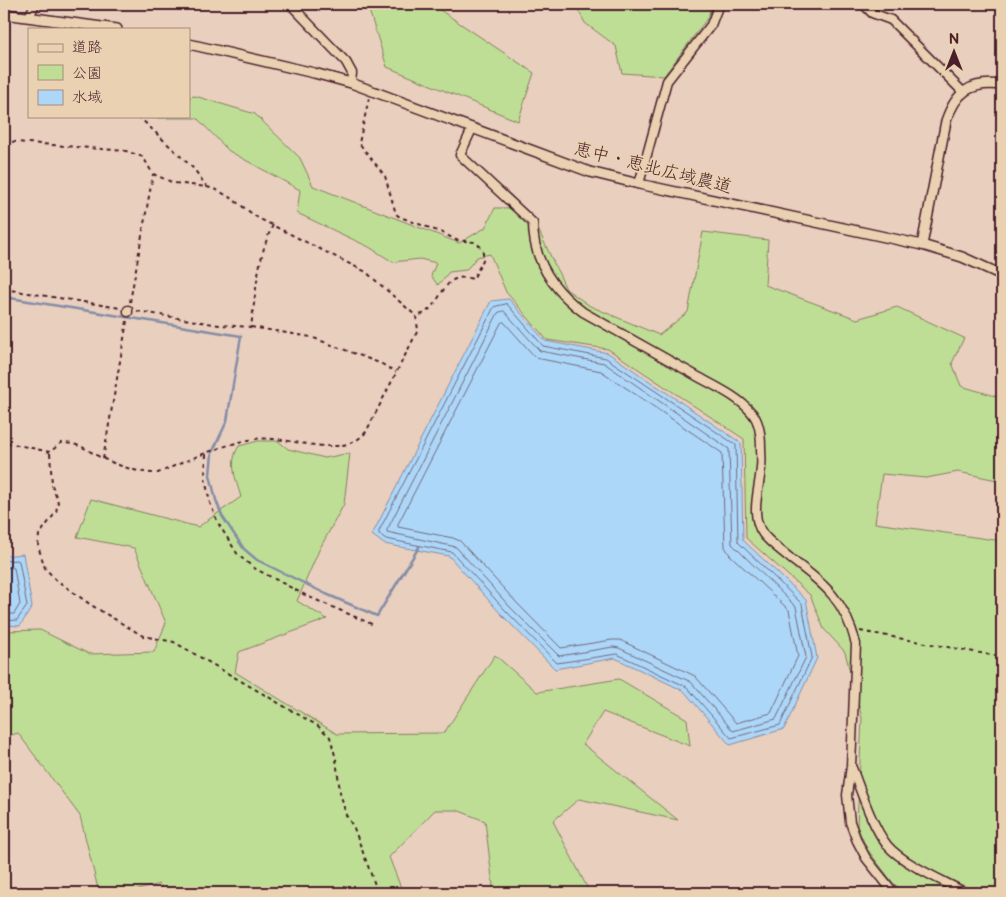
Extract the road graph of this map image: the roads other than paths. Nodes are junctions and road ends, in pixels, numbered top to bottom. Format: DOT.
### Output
graph roads {
  1 [pos="35,4"];
  2 [pos="290,4"];
  3 [pos="719,4"];
  4 [pos="863,4"];
  5 [pos="4,14"];
  6 [pos="29,16"];
  7 [pos="110,28"];
  8 [pos="190,44"];
  9 [pos="351,83"];
  10 [pos="1002,85"];
  11 [pos="963,92"];
  12 [pos="472,128"];
  13 [pos="639,184"];
  14 [pos="922,245"];
  15 [pos="1002,275"];
  16 [pos="851,766"];
  17 [pos="894,893"];
  18 [pos="966,893"];
  1 -- 6 [label="street"];
  2 -- 9 [label="street"];
  3 -- 13 [label="street"];
  4 -- 11 [label="street"];
  5 -- 6 [label="street"];
  6 -- 7 [label="street"];
  8 -- 9 [label="street, 恵中・恵北広域農道"];
  9 -- 12 [label="street, 恵中・恵北広域農道"];
  10 -- 11 [label="street"];
  11 -- 14 [label="street"];
  12 -- 13 [label="street, 恵中・恵北広域農道"];
  12 -- 16 [label="street"];
  13 -- 14 [label="street, 恵中・恵北広域農道"];
  14 -- 15 [label="street, 恵中・恵北広域農道"];
  16 -- 17 [label="street"];
  16 -- 18 [label="street"];
}
